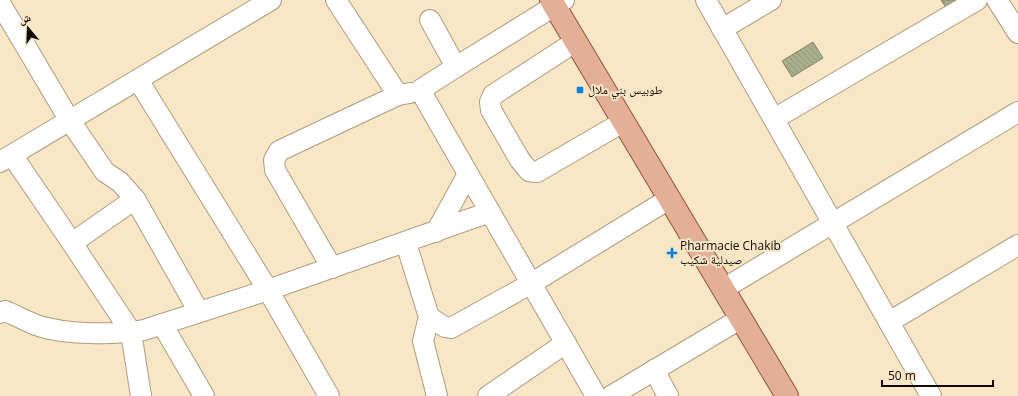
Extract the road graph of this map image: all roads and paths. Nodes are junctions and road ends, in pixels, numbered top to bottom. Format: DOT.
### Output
graph roads {
  1 [pos="271,0"];
  2 [pos="336,0"];
  3 [pos="706,0"];
  4 [pos="771,0"];
  5 [pos="977,0"];
  6 [pos="997,0"];
  7 [pos="556,2"];
  8 [pos="0,3"];
  9 [pos="430,20"];
  10 [pos="722,29"];
  11 [pos="1018,34"];
  12 [pos="575,42"];
  13 [pos="456,67"];
  14 [pos="138,80"];
  15 [pos="420,90"];
  16 [pos="398,95"];
  17 [pos="1018,112"];
  18 [pos="774,119"];
  19 [pos="70,121"];
  20 [pos="623,122"];
  21 [pos="6,158"];
  22 [pos="468,174"];
  23 [pos="135,199"];
  24 [pos="669,199"];
  25 [pos="490,212"];
  26 [pos="833,223"];
  27 [pos="436,232"];
  28 [pos="406,242"];
  29 [pos="72,243"];
  30 [pos="1018,244"];
  31 [pos="332,268"];
  32 [pos="532,283"];
  33 [pos="723,289"];
  34 [pos="268,290"];
  35 [pos="2,310"];
  36 [pos="199,312"];
  37 [pos="429,317"];
  38 [pos="740,319"];
  39 [pos="889,322"];
  40 [pos="162,324"];
  41 [pos="131,332"];
  42 [pos="566,343"];
  43 [pos="654,370"];
  44 [pos="141,396"];
  45 [pos="204,396"];
  46 [pos="329,396"];
  47 [pos="437,396"];
  48 [pos="488,396"];
  49 [pos="596,396"];
  50 [pos="611,396"];
  51 [pos="668,396"];
  52 [pos="787,396"];
  53 [pos="931,396"];
  1 -- 14 [label="street"];
  2 -- 16 [label="street"];
  3 -- 10 [label="street"];
  4 -- 10 [label="street"];
  5 -- 18 [label="street"];
  6 -- 11 [label="street"];
  7 -- 12 [label="main road"];
  7 -- 13 [label="street"];
  8 -- 19 [label="street"];
  9 -- 13 [label="street"];
  10 -- 18 [label="street"];
  12 -- 20 [label="main road"];
  12 -- 20 [label="street"];
  13 -- 15 [label="street"];
  14 -- 19 [label="street"];
  14 -- 34 [label="street"];
  15 -- 16 [label="street"];
  15 -- 22 [label="street"];
  16 -- 31 [label="street"];
  17 -- 26 [label="street"];
  18 -- 26 [label="street"];
  19 -- 21 [label="street"];
  19 -- 23 [label="street"];
  20 -- 24 [label="main road"];
  21 -- 29 [label="street"];
  22 -- 25 [label="street"];
  22 -- 27 [label="street"];
  23 -- 29 [label="street"];
  23 -- 36 [label="street"];
  24 -- 32 [label="street"];
  24 -- 33 [label="main road"];
  25 -- 27 [label="street"];
  25 -- 32 [label="street"];
  26 -- 33 [label="street"];
  26 -- 39 [label="street"];
  27 -- 28 [label="street"];
  28 -- 31 [label="street"];
  28 -- 37 [label="street"];
  29 -- 41 [label="street"];
  30 -- 39 [label="street"];
  31 -- 34 [label="street"];
  32 -- 37 [label="street"];
  32 -- 42 [label="street"];
  33 -- 38 [label="main road"];
  34 -- 36 [label="street"];
  34 -- 46 [label="street"];
  35 -- 41 [label="street"];
  36 -- 40 [label="street"];
  37 -- 47 [label="street"];
  38 -- 43 [label="street"];
  38 -- 52 [label="main road"];
  39 -- 53 [label="street"];
  40 -- 41 [label="street"];
  40 -- 45 [label="street"];
  41 -- 44 [label="street"];
  42 -- 48 [label="street"];
  42 -- 49 [label="street"];
  43 -- 50 [label="street"];
  43 -- 51 [label="street"];
}
